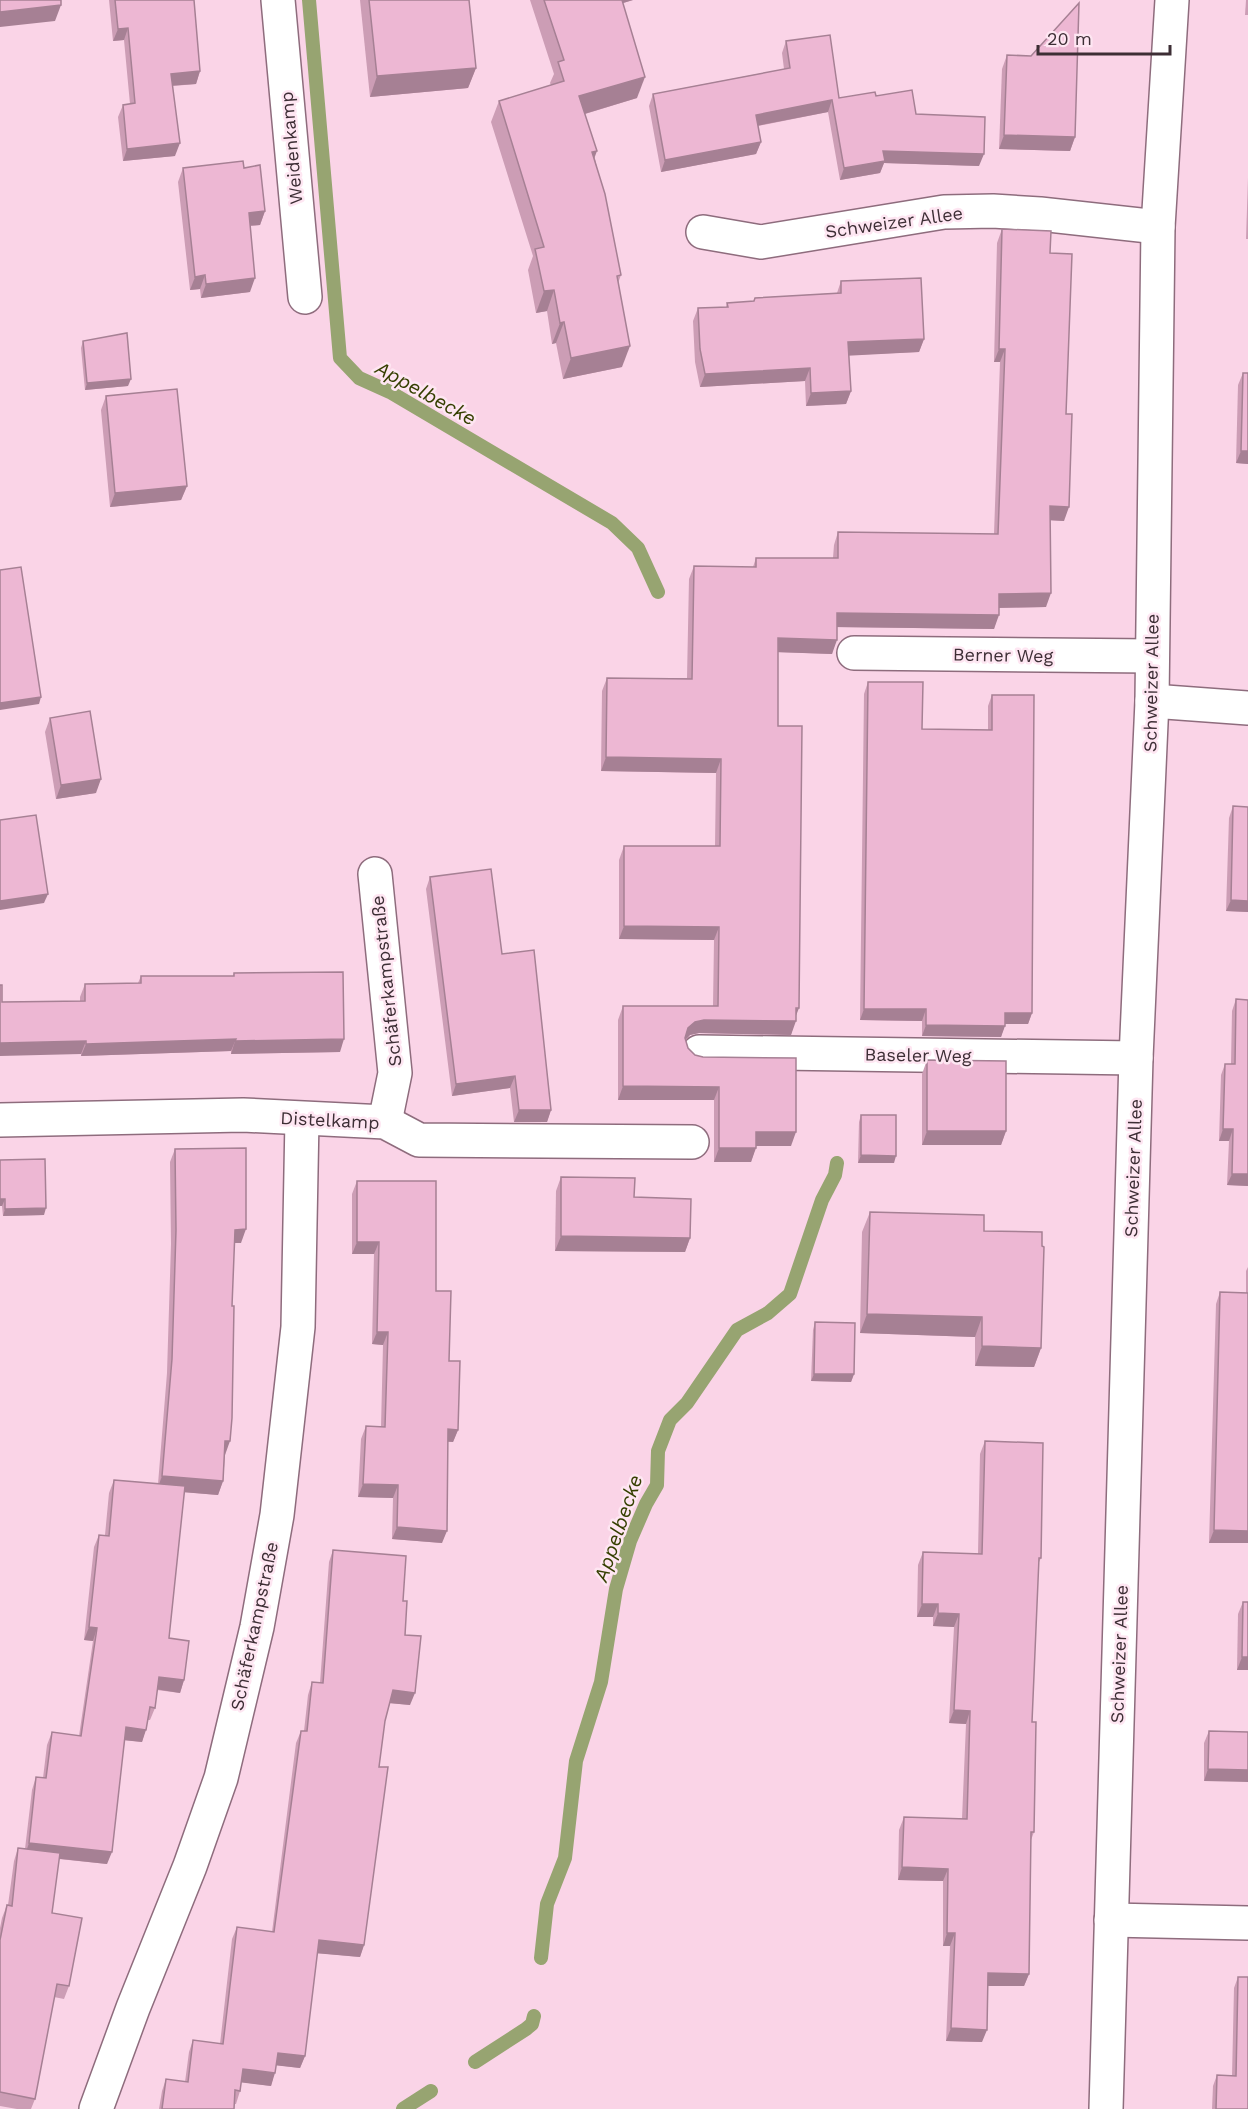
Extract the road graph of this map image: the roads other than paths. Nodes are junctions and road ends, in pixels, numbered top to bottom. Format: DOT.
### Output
graph roads {
  1 [pos="278,0"];
  2 [pos="1172,0"];
  3 [pos="1158,227"];
  4 [pos="703,232"];
  5 [pos="305,297"];
  6 [pos="854,653"];
  7 [pos="1152,656"];
  8 [pos="1152,700"];
  9 [pos="1248,708"];
  10 [pos="375,874"];
  11 [pos="699,1052"];
  12 [pos="1136,1058"];
  13 [pos="302,1119"];
  14 [pos="0,1120"];
  15 [pos="385,1122"];
  16 [pos="692,1142"];
  17 [pos="1111,1920"];
  18 [pos="1248,1923"];
  19 [pos="96,2109"];
  20 [pos="1106,2109"];
  1 -- 5 [label="street, Weidenkamp"];
  2 -- 3 [label="street, Schweizer Allee"];
  3 -- 4 [label="street, Schweizer Allee"];
  3 -- 7 [label="street, Schweizer Allee"];
  6 -- 7 [label="street, Berner Weg"];
  7 -- 8 [label="street, Schweizer Allee"];
  8 -- 9 [label="street"];
  8 -- 12 [label="street, Schweizer Allee"];
  10 -- 15 [label="street, Schäferkampstraße"];
  11 -- 12 [label="street, Baseler Weg"];
  12 -- 17 [label="street, Schweizer Allee"];
  13 -- 14 [label="street, Distelkamp"];
  13 -- 15 [label="street, Distelkamp"];
  13 -- 19 [label="street, Schäferkampstraße"];
  15 -- 16 [label="street, Distelkamp"];
  17 -- 18 [label="street"];
  17 -- 20 [label="street, Schweizer Allee"];
}
